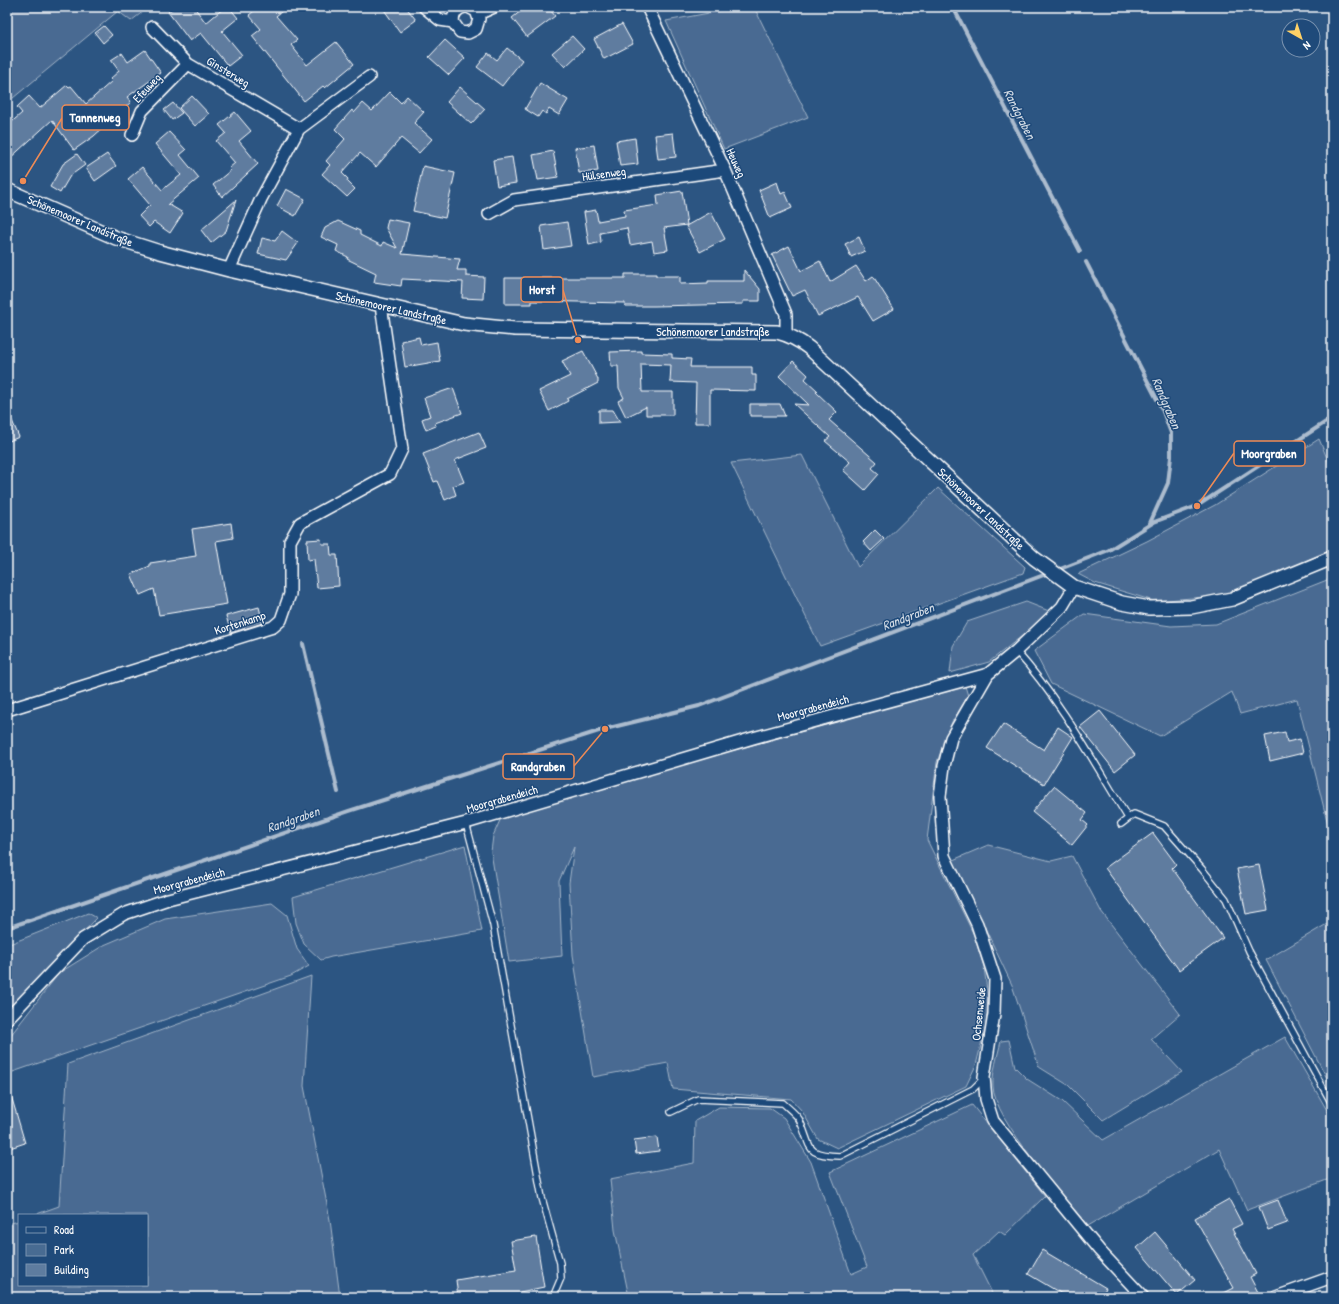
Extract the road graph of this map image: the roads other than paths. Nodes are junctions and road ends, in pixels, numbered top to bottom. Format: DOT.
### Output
graph roads {
  1 [pos="424,7"];
  2 [pos="467,7"];
  3 [pos="494,7"];
  4 [pos="647,7"];
  5 [pos="478,14"];
  6 [pos="453,22"];
  7 [pos="152,27"];
  8 [pos="188,64"];
  9 [pos="369,77"];
  10 [pos="299,130"];
  11 [pos="132,135"];
  12 [pos="725,170"];
  13 [pos="7,190"];
  14 [pos="490,214"];
  15 [pos="229,270"];
  16 [pos="381,305"];
  17 [pos="786,334"];
  18 [pos="1332,558"];
  19 [pos="1069,584"];
  20 [pos="1016,651"];
  21 [pos="988,674"];
  22 [pos="7,710"];
  23 [pos="1128,818"];
  24 [pos="466,823"];
  25 [pos="1121,824"];
  26 [pos="7,1019"];
  27 [pos="984,1078"];
  28 [pos="1332,1104"];
  29 [pos="672,1112"];
  30 [pos="1332,1277"];
  31 [pos="553,1297"];
  32 [pos="1143,1297"];
  33 [pos="1276,1297"];
  1 -- 6 [label="street"];
  2 -- 5 [label="street"];
  2 -- 6 [label="street"];
  3 -- 5 [label="street"];
  4 -- 12 [label="street, Heuweg"];
  5 -- 6 [label="street"];
  7 -- 8 [label="street, Ginsterweg"];
  8 -- 10 [label="street, Ginsterweg"];
  8 -- 11 [label="street, Efeuweg"];
  9 -- 10 [label="street"];
  10 -- 15 [label="street"];
  12 -- 14 [label="street, Hülsenweg"];
  12 -- 17 [label="street, Heuweg"];
  13 -- 15 [label="street, Schönemoorer Landstraße"];
  15 -- 16 [label="street, Schönemoorer Landstraße"];
  16 -- 17 [label="street, Schönemoorer Landstraße"];
  16 -- 22 [label="street, Kortenkamp"];
  17 -- 19 [label="street, Schönemoorer Landstraße"];
  18 -- 19 [label="street, Schönemoorer Landstraße"];
  19 -- 20 [label="street, Moorgrabendeich"];
  20 -- 21 [label="street, Moorgrabendeich"];
  20 -- 23 [label="lane"];
  21 -- 24 [label="street, Moorgrabendeich"];
  21 -- 27 [label="street, Ochsenweide"];
  23 -- 25 [label="lane"];
  23 -- 28 [label="lane"];
  24 -- 26 [label="street, Moorgrabendeich"];
  24 -- 31 [label="lane"];
  27 -- 29 [label="lane"];
  27 -- 32 [label="street, Ochsenweide"];
  30 -- 33 [label="street"];
}
